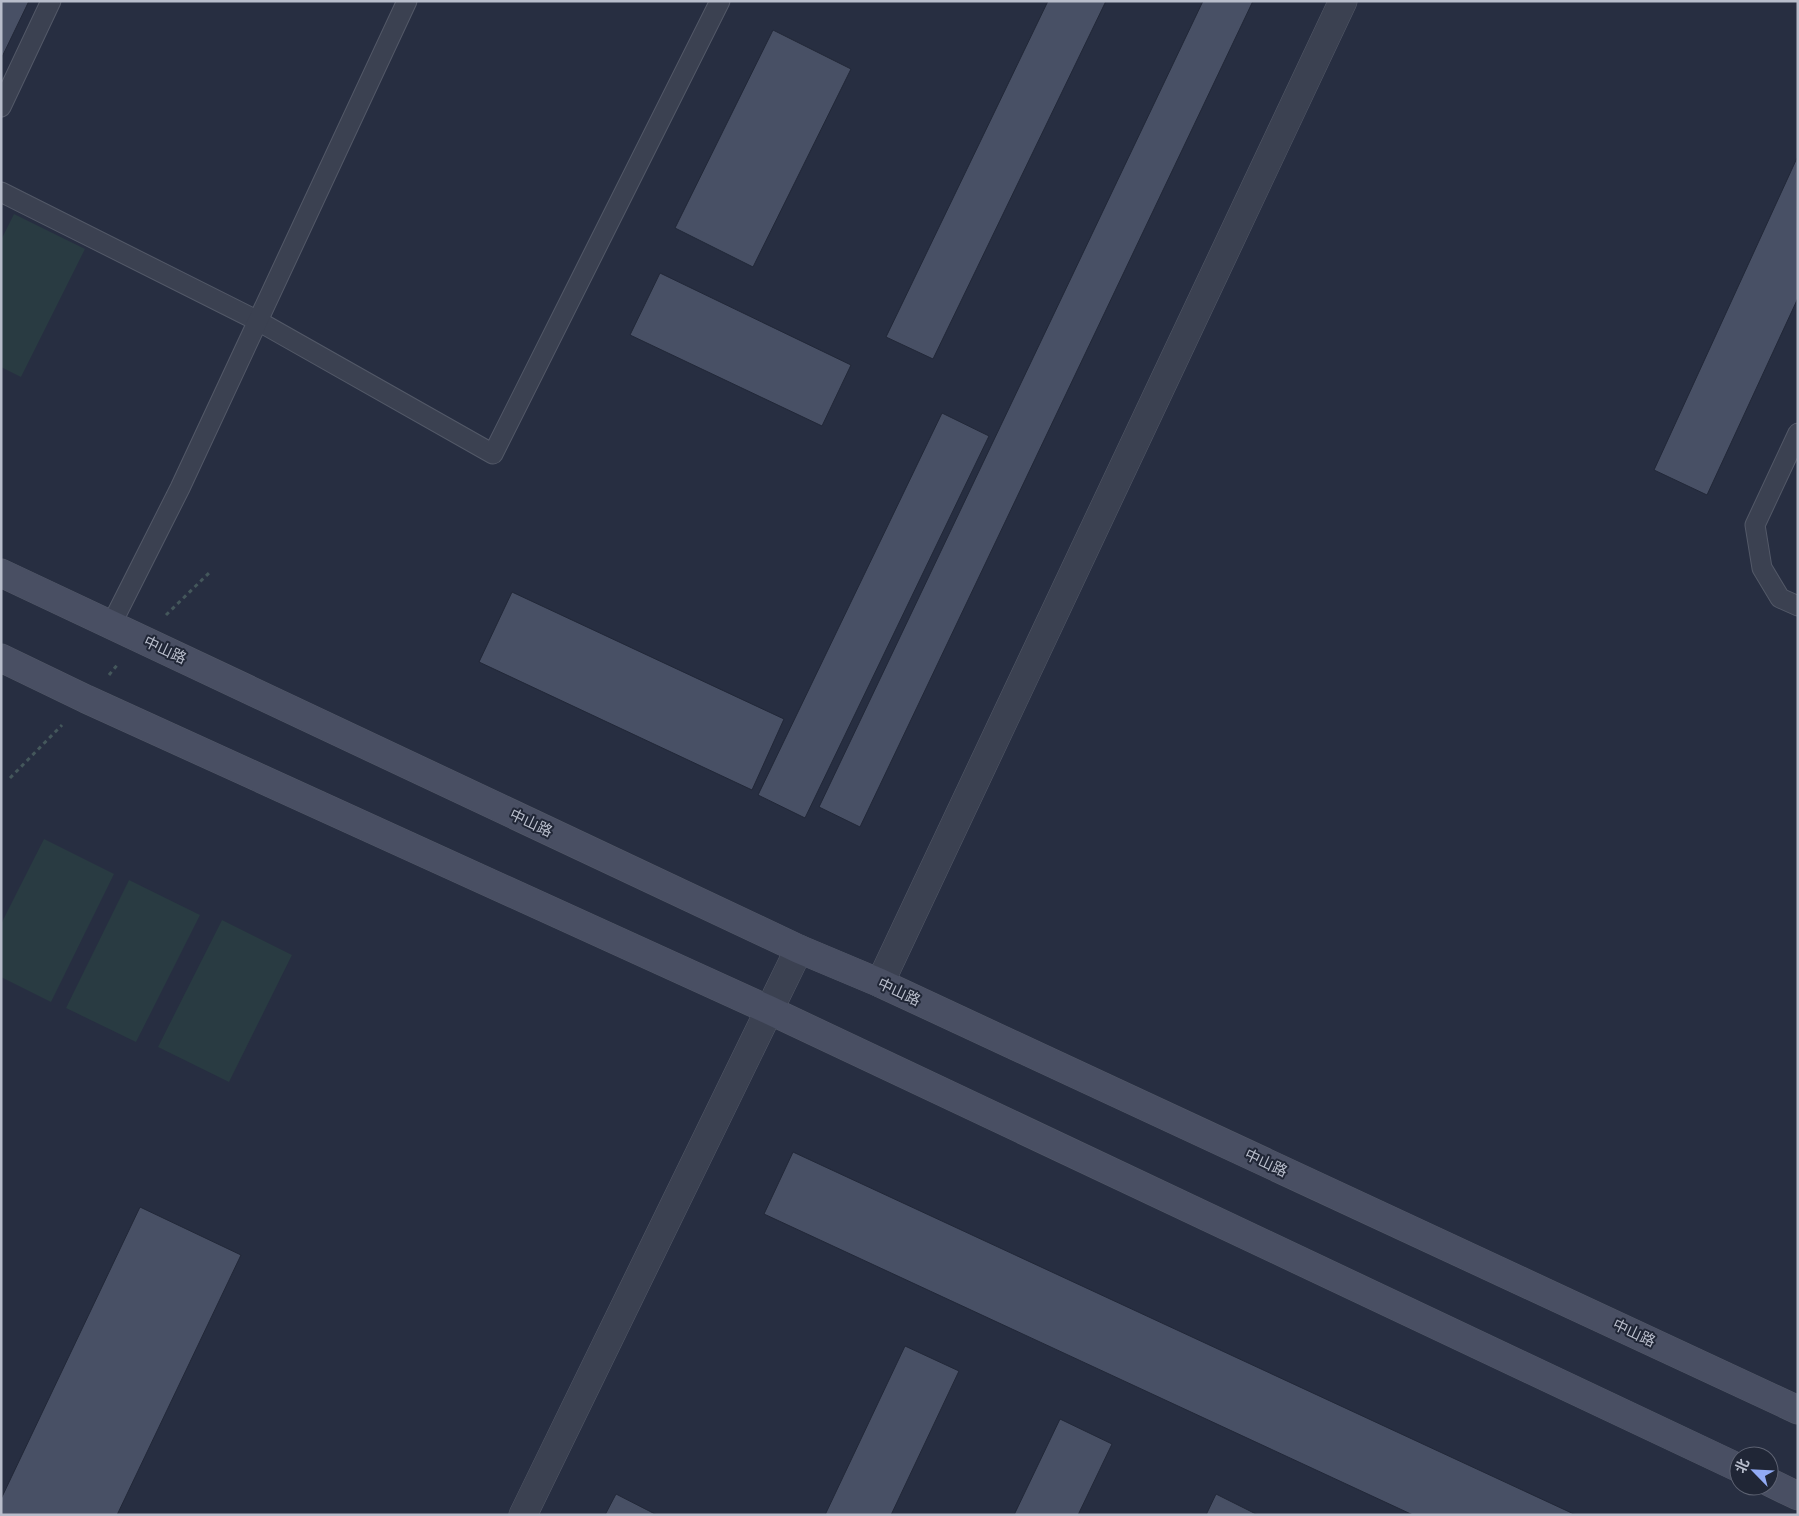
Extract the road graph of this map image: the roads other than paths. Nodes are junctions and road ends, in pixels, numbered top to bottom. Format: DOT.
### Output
graph roads {
  1 [pos="51,1"];
  2 [pos="407,1"];
  3 [pos="720,1"];
  4 [pos="1343,1"];
  5 [pos="1,107"];
  6 [pos="1,192"];
  7 [pos="258,321"];
  8 [pos="1798,433"];
  9 [pos="1,573"];
  10 [pos="1798,606"];
  11 [pos="111,625"];
  12 [pos="1,658"];
  13 [pos="800,949"];
  14 [pos="880,983"];
  15 [pos="769,1010"];
  16 [pos="1798,1410"];
  17 [pos="1729,1463"];
  18 [pos="1779,1487"];
  19 [pos="1798,1496"];
  20 [pos="523,1515"];
  1 -- 5 [label="lane"];
  2 -- 7 [label="lane"];
  3 -- 7 [label="lane"];
  4 -- 14 [label="street"];
  6 -- 7 [label="lane"];
  7 -- 11 [label="lane"];
  8 -- 10 [label="lane"];
  9 -- 11 [label="main road, 中山路"];
  11 -- 13 [label="main road, 中山路"];
  12 -- 15 [label="main road"];
  13 -- 14 [label="main road, 中山路"];
  13 -- 15 [label="street"];
  14 -- 16 [label="main road, 中山路"];
  15 -- 17 [label="main road"];
  15 -- 20 [label="street"];
  18 -- 19 [label="main road"];
}
